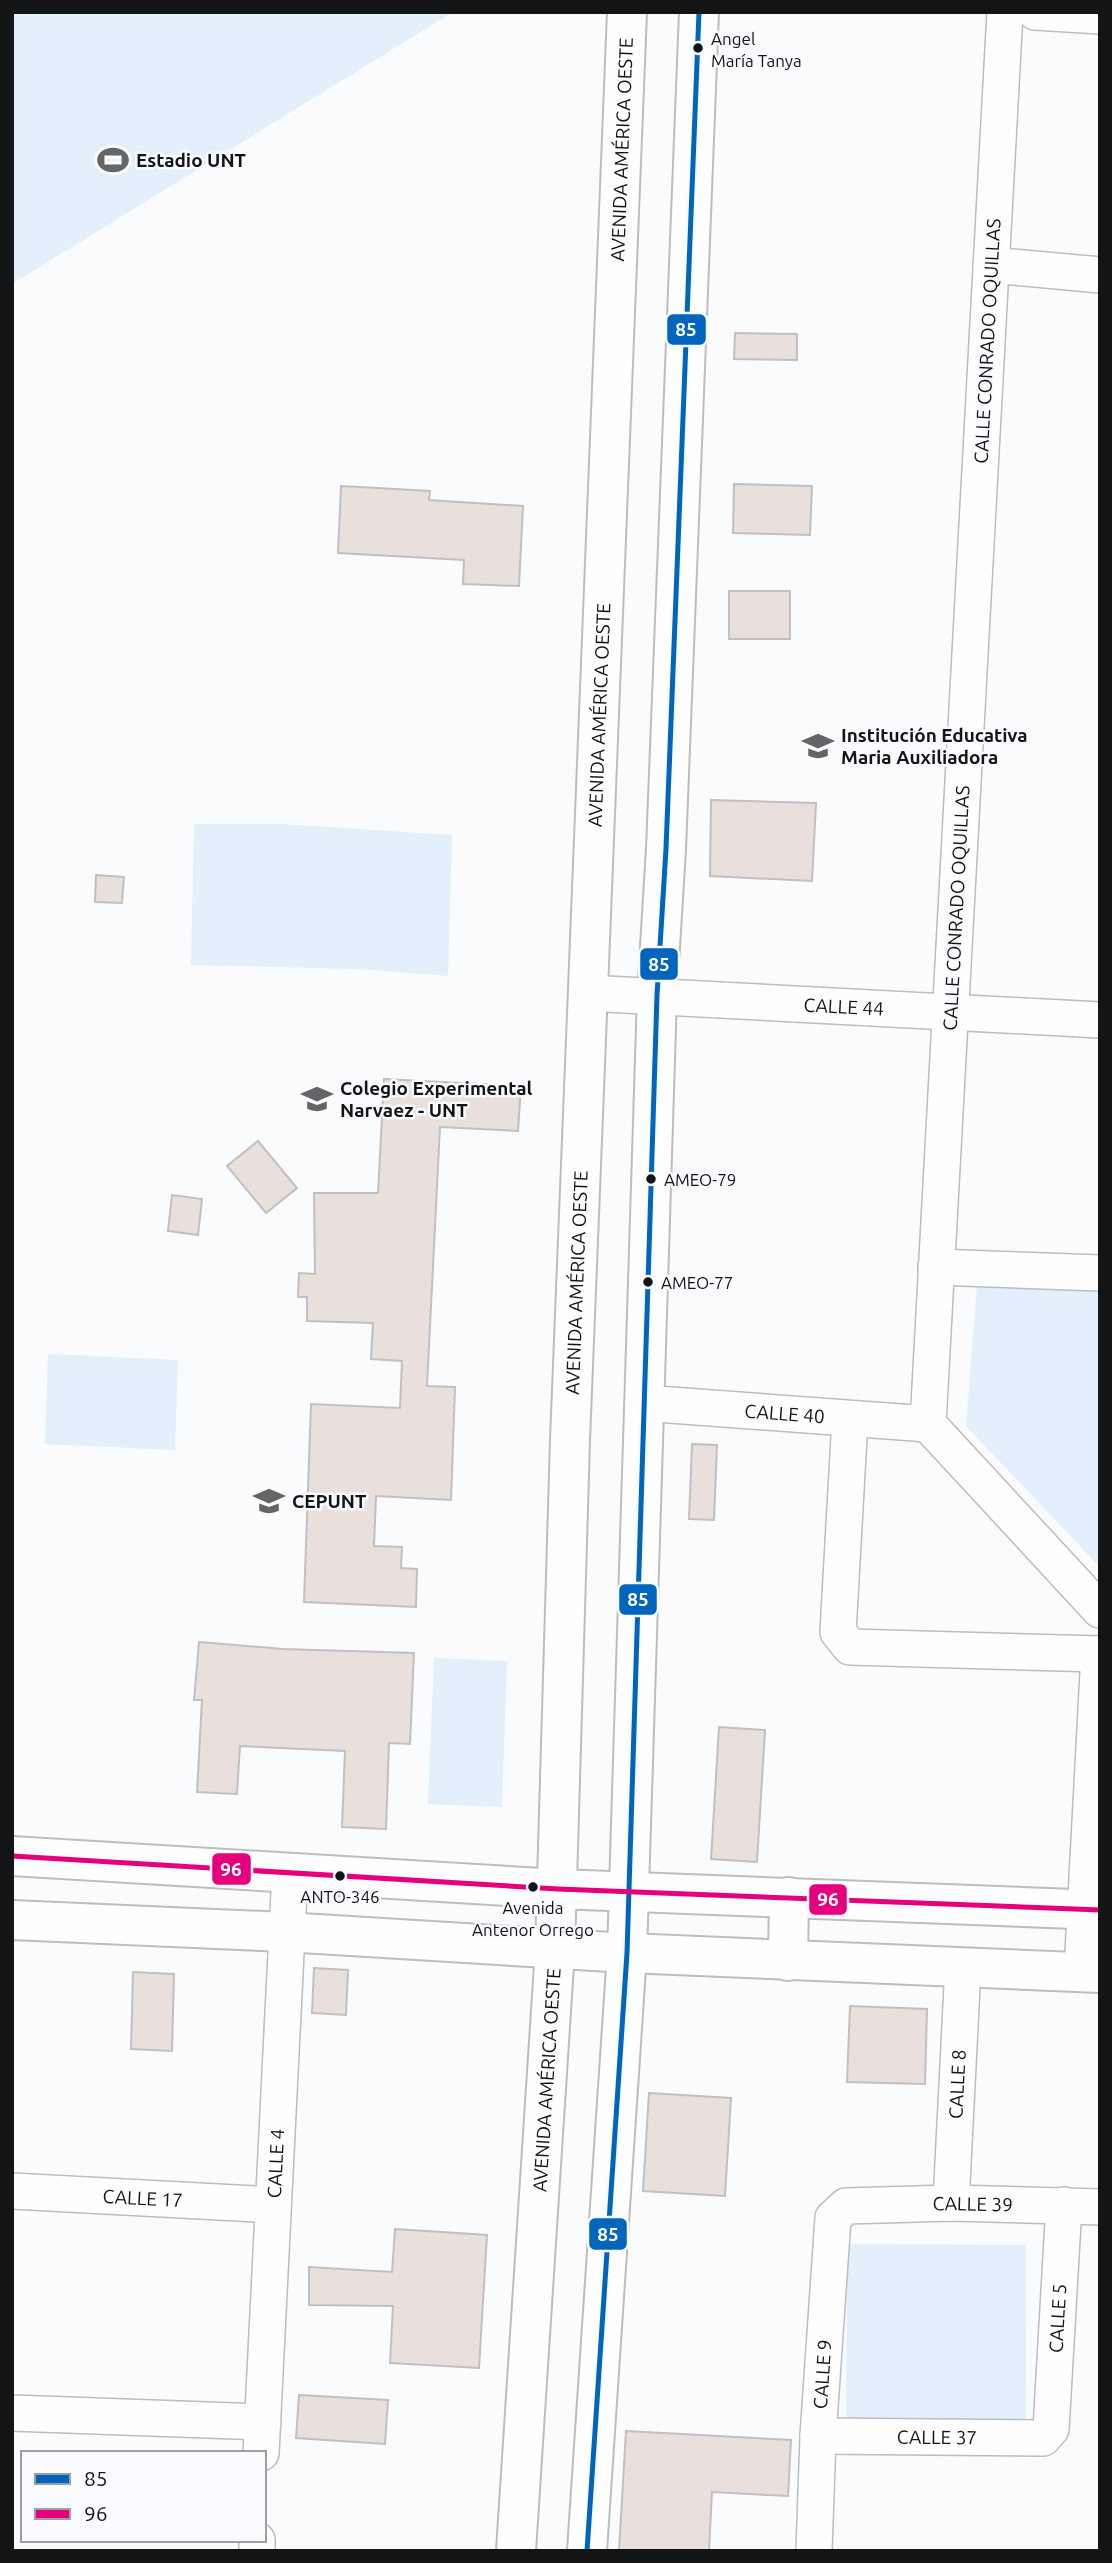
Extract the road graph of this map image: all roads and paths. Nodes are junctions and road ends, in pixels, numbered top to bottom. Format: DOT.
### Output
graph roads {
  1 [pos="627,12"];
  2 [pos="699,12"];
  3 [pos="1005,12"];
  4 [pos="1035,12"];
  5 [pos="1100,16"];
  6 [pos="991,265"];
  7 [pos="1100,275"];
  8 [pos="587,993"];
  9 [pos="657,995"];
  10 [pos="950,1012"];
  11 [pos="1100,1020"];
  12 [pos="936,1267"];
  13 [pos="1100,1273"];
  14 [pos="643,1403"];
  15 [pos="850,1419"];
  16 [pos="928,1424"];
  17 [pos="1100,1610"];
  18 [pos="1099,1654"];
  19 [pos="12,1856"];
  20 [pos="290,1873"];
  21 [pos="558,1889"];
  22 [pos="629,1891"];
  23 [pos="789,1897"];
  24 [pos="1093,1910"];
  25 [pos="12,1920"];
  26 [pos="285,1932"];
  27 [pos="555,1950"];
  28 [pos="627,1953"];
  29 [pos="788,1961"];
  30 [pos="963,1967"];
  31 [pos="1091,1973"];
  32 [pos="12,2191"];
  33 [pos="951,2203"];
  34 [pos="1065,2205"];
  35 [pos="273,2206"];
  36 [pos="846,2206"];
  37 [pos="1100,2207"];
  38 [pos="12,2413"];
  39 [pos="1051,2429"];
  40 [pos="818,2436"];
  41 [pos="262,2437"];
  42 [pos="516,2551"];
  43 [pos="587,2551"];
  44 [pos="814,2551"];
  1 -- 8 [label="main road, AVENIDA AMÉRICA OESTE"];
  2 -- 9 [label="main road"];
  3 -- 6 [label="street, CALLE CONRADO OQUILLAS"];
  4 -- 5 [label="street"];
  6 -- 7 [label="street"];
  6 -- 10 [label="street, CALLE CONRADO OQUILLAS"];
  8 -- 9 [label="street, CALLE 44"];
  8 -- 21 [label="main road, AVENIDA AMÉRICA OESTE"];
  9 -- 10 [label="street, CALLE 44"];
  9 -- 14 [label="main road"];
  10 -- 11 [label="street, CALLE 44"];
  10 -- 12 [label="street, CALLE CONRADO OQUILLAS"];
  12 -- 13 [label="street"];
  12 -- 16 [label="street, CALLE CONRADO OQUILLAS"];
  14 -- 15 [label="street, CALLE 40"];
  14 -- 22 [label="main road"];
  15 -- 16 [label="street, CALLE 40"];
  15 -- 18 [label="street"];
  16 -- 17 [label="street"];
  18 -- 24 [label="street"];
  19 -- 20 [label="main road"];
  20 -- 21 [label="main road"];
  20 -- 26 [label="street, CALLE 4"];
  21 -- 22 [label="main road"];
  21 -- 27 [label="main road, AVENIDA AMÉRICA OESTE"];
  22 -- 23 [label="main road"];
  22 -- 28 [label="main road"];
  23 -- 24 [label="main road"];
  23 -- 29 [label="main road"];
  24 -- 31 [label="street"];
  25 -- 26 [label="main road"];
  26 -- 27 [label="main road"];
  26 -- 35 [label="street, CALLE 4"];
  27 -- 28 [label="main road"];
  27 -- 42 [label="main road, AVENIDA AMÉRICA OESTE"];
  28 -- 29 [label="main road"];
  28 -- 43 [label="main road"];
  29 -- 30 [label="main road"];
  30 -- 31 [label="main road"];
  30 -- 33 [label="street, CALLE 8"];
  32 -- 35 [label="street, CALLE 17"];
  33 -- 34 [label="street, CALLE 39"];
  33 -- 36 [label="street, CALLE 39"];
  34 -- 37 [label="street, CALLE 39"];
  34 -- 39 [label="street, CALLE 5"];
  35 -- 41 [label="street, CALLE 4"];
  36 -- 40 [label="street, CALLE 9"];
  38 -- 41 [label="street"];
  39 -- 40 [label="street, CALLE 37"];
  40 -- 44 [label="street, CALLE 9"];
}
